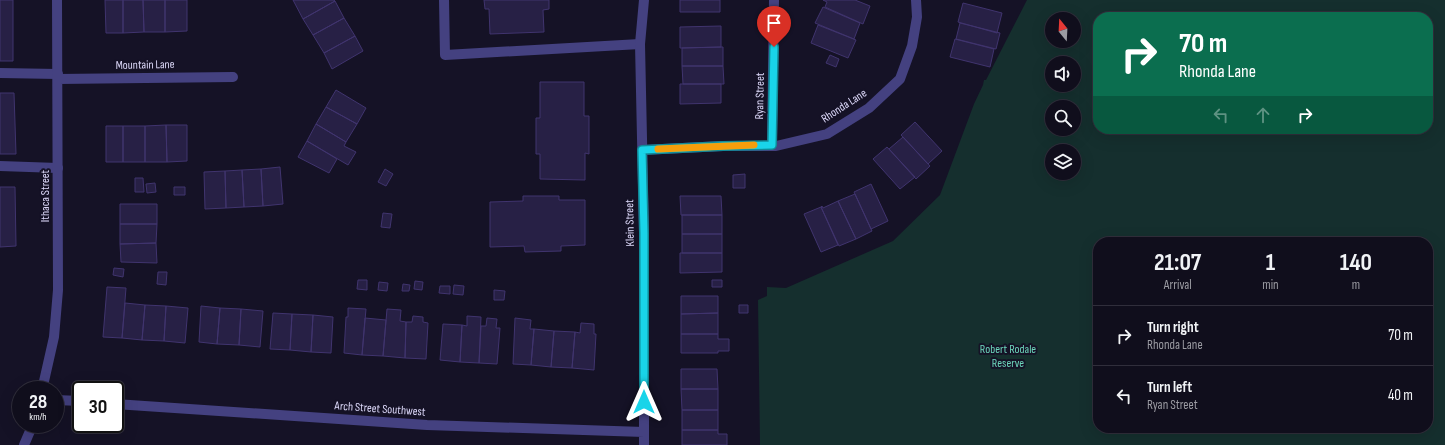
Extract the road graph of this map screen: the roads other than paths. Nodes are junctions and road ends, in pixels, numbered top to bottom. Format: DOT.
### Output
graph roads {
  1 [pos="57,0"];
  2 [pos="444,0"];
  3 [pos="644,0"];
  4 [pos="774,0"];
  5 [pos="916,0"];
  6 [pos="640,44"];
  7 [pos="0,73"];
  8 [pos="58,76"];
  9 [pos="233,77"];
  10 [pos="772,145"];
  11 [pos="642,150"];
  12 [pos="0,166"];
  13 [pos="58,168"];
  14 [pos="44,381"];
  15 [pos="124,405"];
  16 [pos="644,432"];
  17 [pos="29,433"];
  18 [pos="24,445"];
  19 [pos="644,445"];
  1 -- 8 [label="street, Ithaca Street"];
  2 -- 6 [label="street"];
  3 -- 6 [label="street, Klein Street"];
  4 -- 10 [label="street, Ryan Street"];
  5 -- 10 [label="street, Rhonda Lane"];
  6 -- 11 [label="street, Klein Street"];
  7 -- 8 [label="street, Mountain Lane"];
  8 -- 9 [label="street, Mountain Lane"];
  8 -- 13 [label="street, Ithaca Street"];
  10 -- 11 [label="street, Rhonda Lane"];
  11 -- 16 [label="street, Klein Street"];
  12 -- 13 [label="street"];
  13 -- 14 [label="street, Ithaca Street"];
  15 -- 16 [label="street, Arch Street Southwest"];
  16 -- 19 [label="street, Klein Street"];
  17 -- 18 [label="street"];
}
